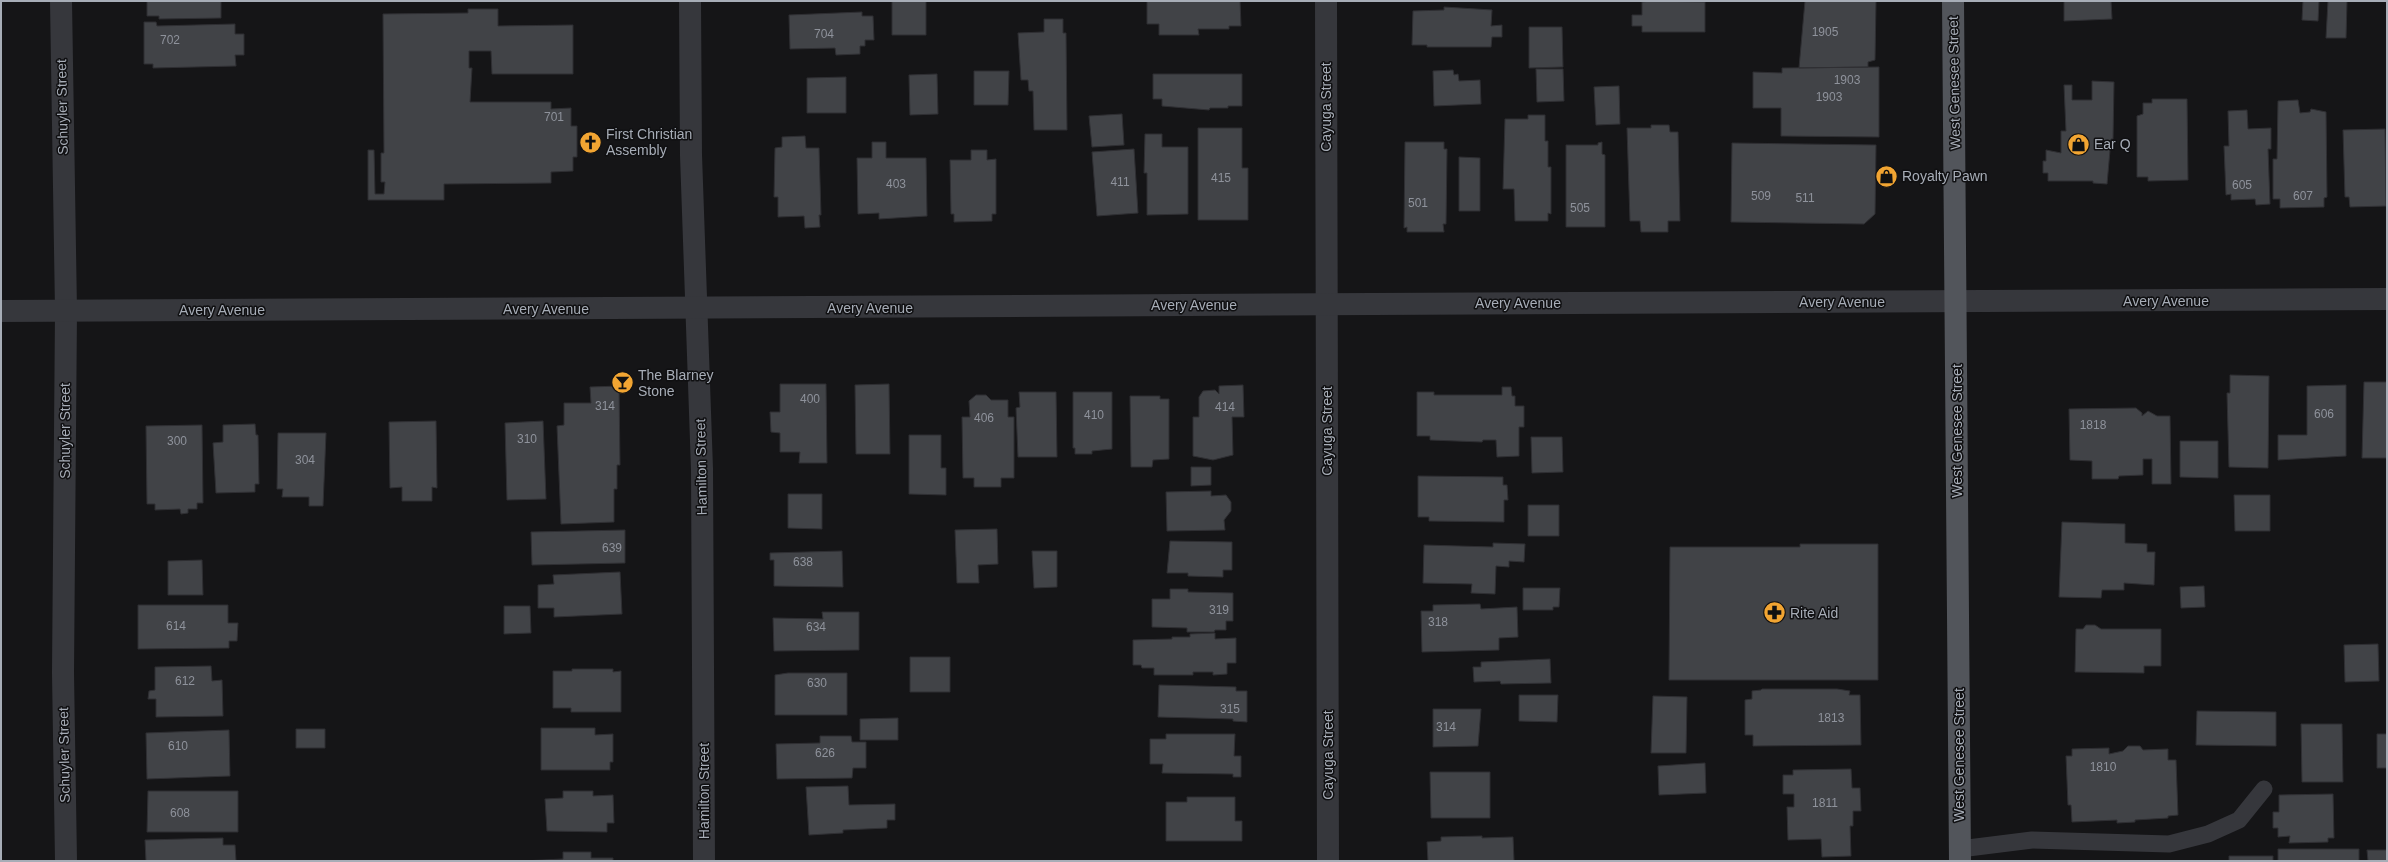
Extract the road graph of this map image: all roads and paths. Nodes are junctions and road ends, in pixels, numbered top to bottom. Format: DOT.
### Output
graph roads {
  1 [pos="61,1"];
  2 [pos="690,1"];
  3 [pos="1326,1"];
  4 [pos="1953,1"];
  5 [pos="2387,299"];
  6 [pos="1956,302"];
  7 [pos="1326,304"];
  8 [pos="696,309"];
  9 [pos="1,311"];
  10 [pos="66,311"];
  11 [pos="2264,789"];
  12 [pos="1960,855"];
  13 [pos="66,861"];
  14 [pos="704,861"];
  15 [pos="1328,861"];
  1 -- 10 [label="street, Schuyler Street"];
  2 -- 8 [label="street, Hamilton Street"];
  3 -- 7 [label="street, Cayuga Street"];
  4 -- 6 [label="main road, West Genesee Street"];
  5 -- 6 [label="street, Avery Avenue"];
  6 -- 7 [label="street, Avery Avenue"];
  6 -- 12 [label="main road, West Genesee Street"];
  7 -- 8 [label="street, Avery Avenue"];
  7 -- 15 [label="street, Cayuga Street"];
  8 -- 10 [label="street, Avery Avenue"];
  8 -- 14 [label="street, Hamilton Street"];
  9 -- 10 [label="street, Avery Avenue"];
  10 -- 13 [label="street, Schuyler Street"];
  11 -- 12 [label="lane"];
}
